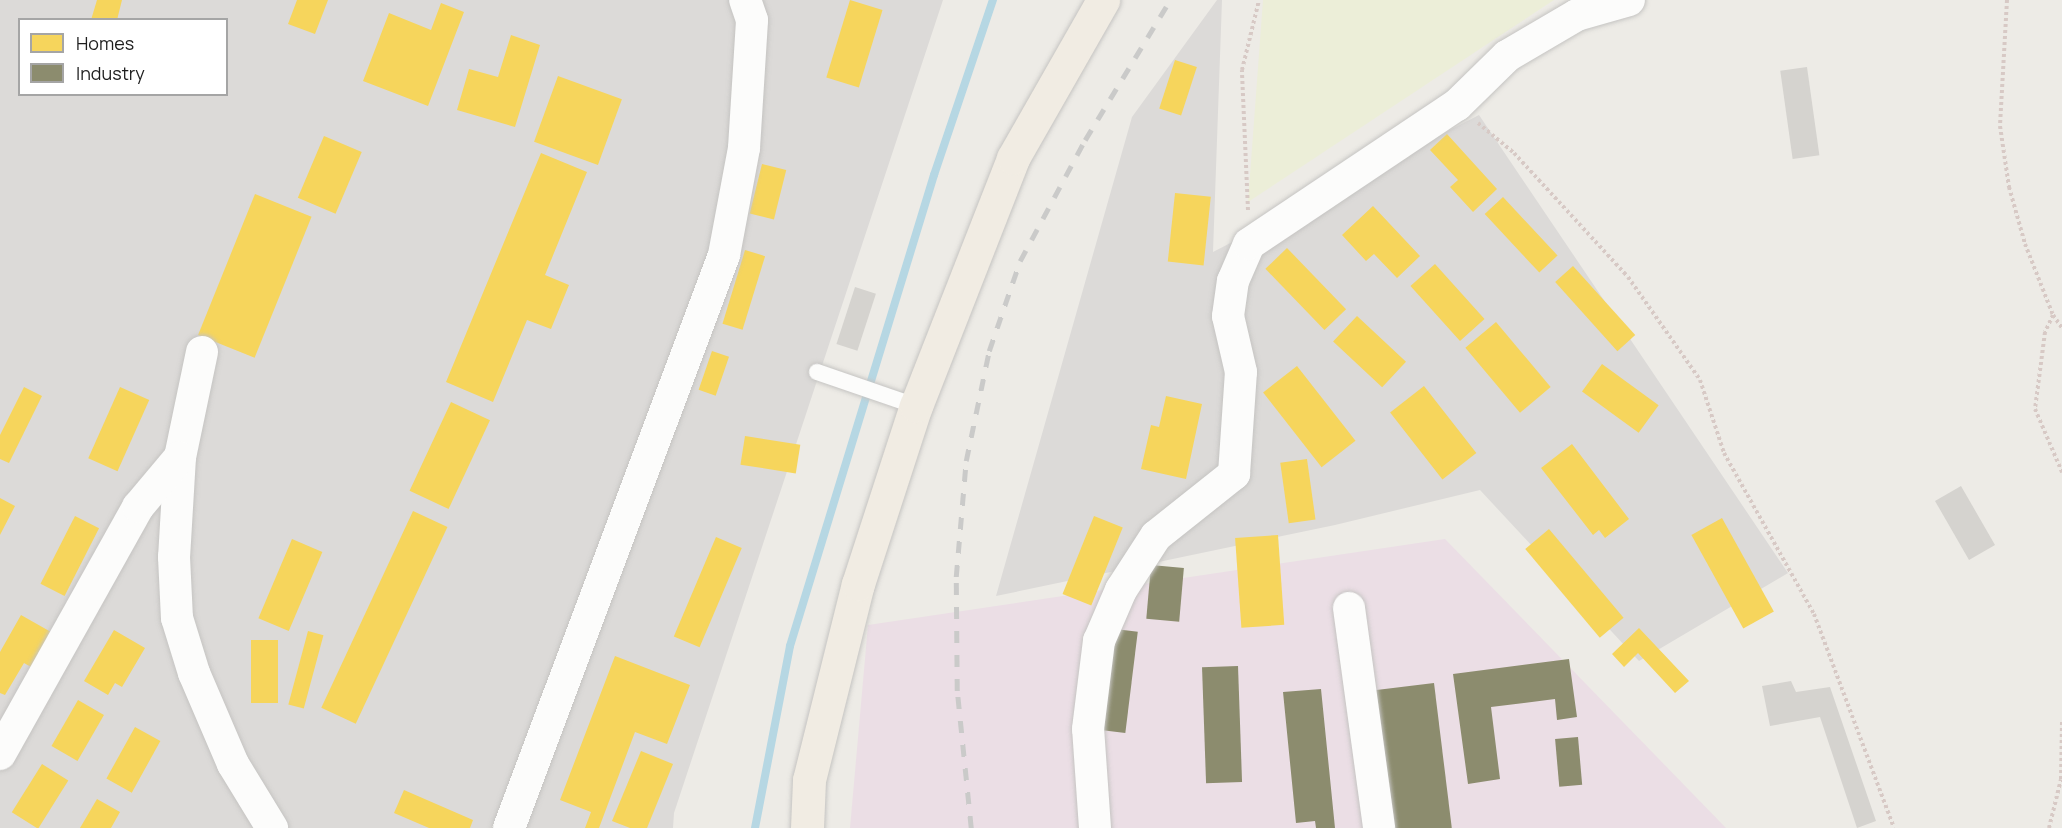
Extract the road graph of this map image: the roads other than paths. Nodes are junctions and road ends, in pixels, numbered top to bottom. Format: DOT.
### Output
graph roads {
  1 [pos="745,0"];
  2 [pos="1103,0"];
  3 [pos="1629,0"];
  4 [pos="202,352"];
  5 [pos="817,372"];
  6 [pos="905,401"];
  7 [pos="180,457"];
  8 [pos="1349,608"];
  9 [pos="0,754"];
  10 [pos="272,828"];
  11 [pos="509,828"];
  12 [pos="807,828"];
  13 [pos="1095,828"];
  14 [pos="1379,828"];
  1 -- 11 [label="street"];
  2 -- 6 [label="main road"];
  3 -- 13 [label="street"];
  4 -- 7 [label="street"];
  5 -- 6 [label="lane"];
  6 -- 12 [label="main road"];
  7 -- 9 [label="street"];
  7 -- 10 [label="street"];
  8 -- 14 [label="street"];
}
